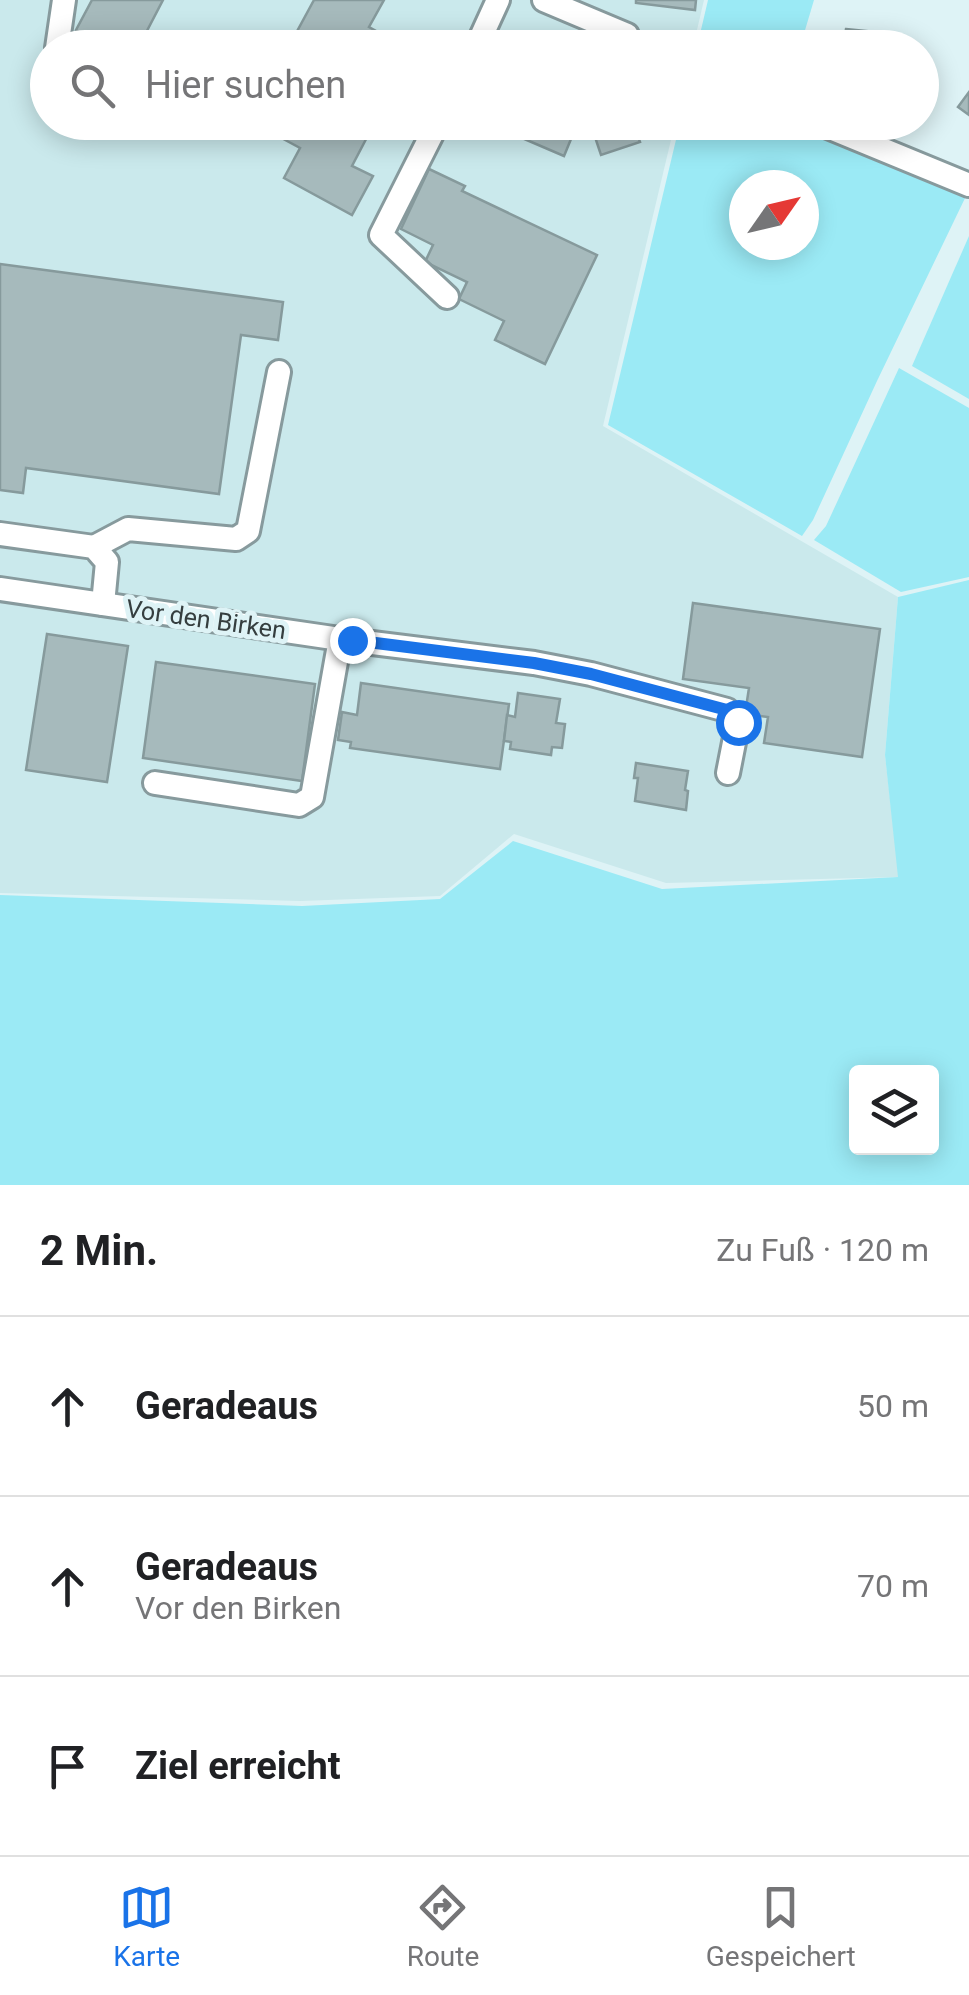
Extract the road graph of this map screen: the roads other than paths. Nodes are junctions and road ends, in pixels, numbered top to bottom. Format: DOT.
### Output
graph roads {
  1 [pos="64,0"];
  2 [pos="498,0"];
  3 [pos="544,0"];
  4 [pos="60,30"];
  5 [pos="484,30"];
  6 [pos="613,30"];
  7 [pos="429,140"];
  8 [pos="860,140"];
  9 [pos="969,185"];
  10 [pos="447,296"];
  11 [pos="279,372"];
  12 [pos="0,534"];
  13 [pos="94,547"];
  14 [pos="0,589"];
  15 [pos="103,604"];
  16 [pos="340,639"];
  17 [pos="728,773"];
  18 [pos="155,783"];
  1 -- 4 [label="street"];
  2 -- 5 [label="street"];
  3 -- 6 [label="street"];
  7 -- 10 [label="street"];
  8 -- 9 [label="street"];
  11 -- 13 [label="street"];
  12 -- 13 [label="street"];
  13 -- 15 [label="street"];
  14 -- 15 [label="street, Vor den Birken"];
  15 -- 16 [label="street, Vor den Birken"];
  16 -- 17 [label="street, Vor den Birken"];
  16 -- 18 [label="street"];
}
